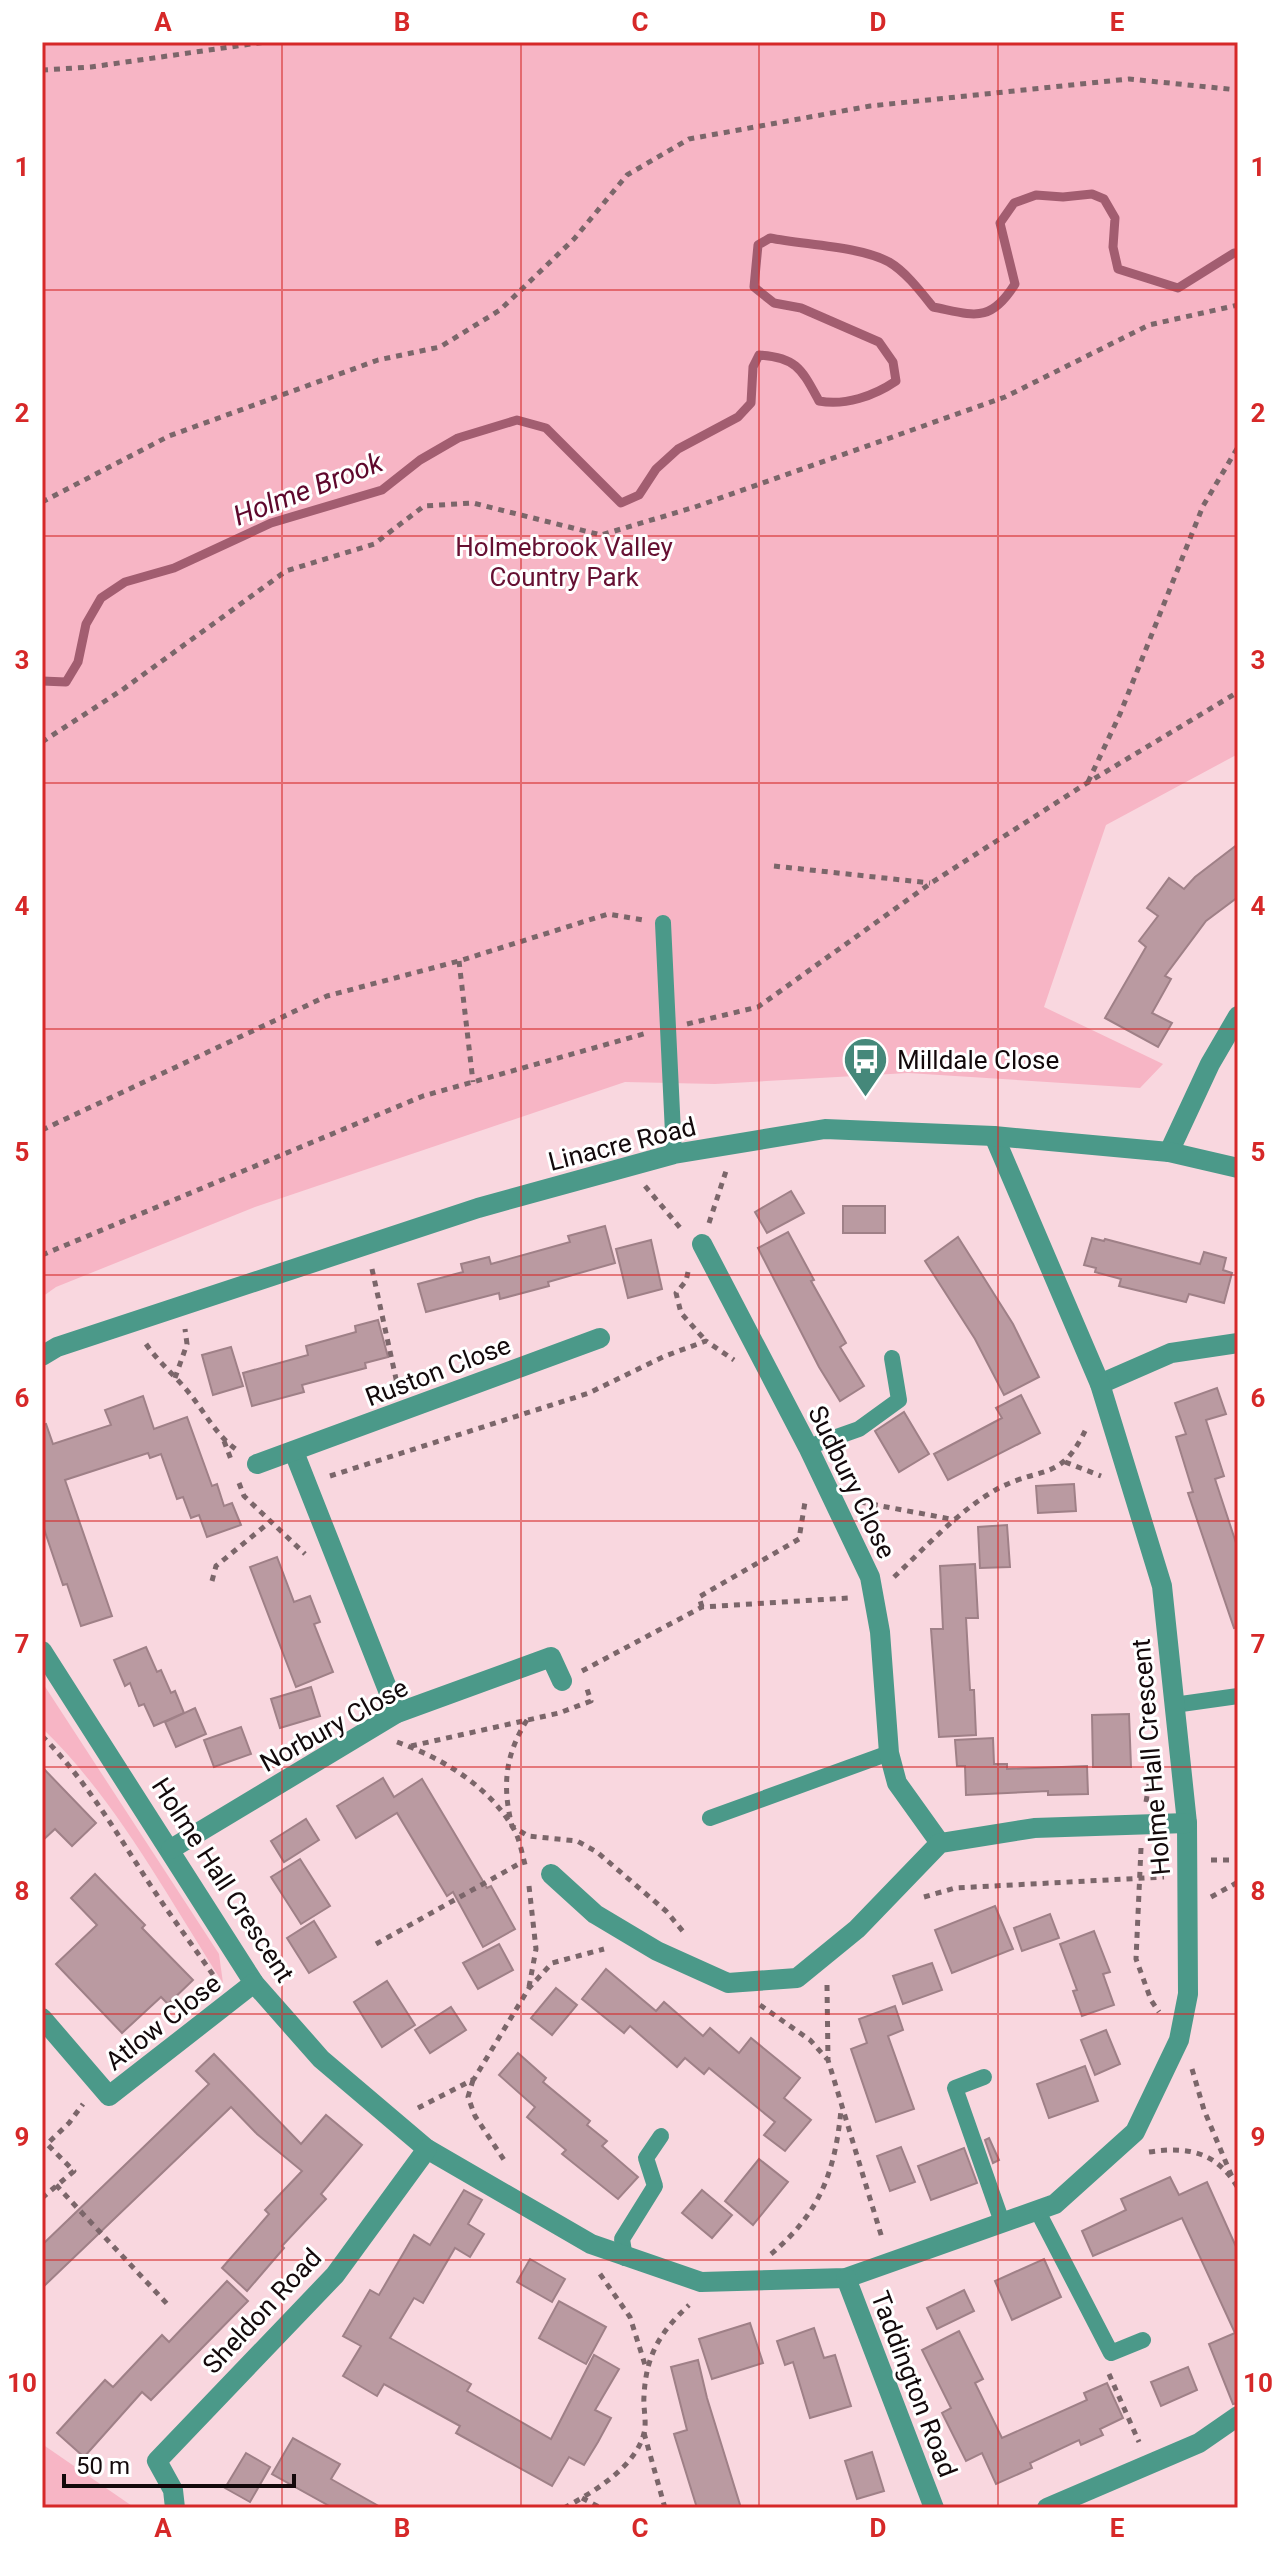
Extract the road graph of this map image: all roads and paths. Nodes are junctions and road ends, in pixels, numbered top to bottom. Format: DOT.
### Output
graph roads {
  1 [pos="265,42"];
  2 [pos="42,70"];
  3 [pos="1238,90"];
  4 [pos="1238,305"];
  5 [pos="1238,447"];
  6 [pos="42,502"];
  7 [pos="42,742"];
  8 [pos="1087,783"];
  9 [pos="774,866"];
  10 [pos="931,883"];
  11 [pos="663,923"];
  12 [pos="459,961"];
  13 [pos="1238,1016"];
  14 [pos="473,1082"];
  15 [pos="42,1130"];
  16 [pos="994,1136"];
  17 [pos="734,1145"];
  18 [pos="1169,1152"];
  19 [pos="674,1154"];
  20 [pos="629,1167"];
  21 [pos="1238,1168"];
  22 [pos="679,1239"];
  23 [pos="366,1245"];
  24 [pos="695,1252"];
  25 [pos="182,1307"];
  26 [pos="131,1323"];
  27 [pos="600,1338"];
  28 [pos="706,1341"];
  29 [pos="1238,1343"];
  30 [pos="42,1356"];
  31 [pos="892,1358"];
  32 [pos="769,1375"];
  33 [pos="175,1378"];
  34 [pos="1100,1384"];
  35 [pos="403,1412"];
  36 [pos="224,1441"];
  37 [pos="808,1447"];
  38 [pos="294,1452"];
  39 [pos="257,1464"];
  40 [pos="234,1468"];
  41 [pos="239,1482"];
  42 [pos="306,1484"];
  43 [pos="806,1498"];
  44 [pos="833,1498"];
  45 [pos="957,1520"];
  46 [pos="271,1521"];
  47 [pos="306,1554"];
  48 [pos="212,1581"];
  49 [pos="702,1607"];
  50 [pos="42,1651"];
  51 [pos="562,1681"];
  52 [pos="585,1686"];
  53 [pos="1238,1696"];
  54 [pos="1174,1705"];
  55 [pos="397,1713"];
  56 [pos="527,1720"];
  57 [pos="367,1731"];
  58 [pos="42,1736"];
  59 [pos="410,1746"];
  60 [pos="1155,1751"];
  61 [pos="889,1753"];
  62 [pos="710,1818"];
  63 [pos="1187,1823"];
  64 [pos="1142,1825"];
  65 [pos="512,1826"];
  66 [pos="940,1843"];
  67 [pos="171,1849"];
  68 [pos="524,1861"];
  69 [pos="551,1874"];
  70 [pos="1188,1876"];
  71 [pos="1139,1879"];
  72 [pos="914,1900"];
  73 [pos="376,1944"];
  74 [pos="614,1949"];
  75 [pos="827,1953"];
  76 [pos="708,1974"];
  77 [pos="254,1983"];
  78 [pos="728,1983"];
  79 [pos="529,1988"];
  80 [pos="231,2002"];
  81 [pos="42,2018"];
  82 [pos="1179,2040"];
  83 [pos="828,2060"];
  84 [pos="83,2066"];
  85 [pos="984,2077"];
  86 [pos="474,2079"];
  87 [pos="841,2105"];
  88 [pos="386,2113"];
  89 [pos="661,2136"];
  90 [pos="427,2149"];
  91 [pos="1147,2153"];
  92 [pos="513,2171"];
  93 [pos="1232,2177"];
  94 [pos="56,2185"];
  95 [pos="1238,2188"];
  96 [pos="42,2198"];
  97 [pos="1037,2210"];
  98 [pos="1002,2222"];
  99 [pos="591,2244"];
  100 [pos="770,2255"];
  101 [pos="625,2258"];
  102 [pos="889,2262"];
  103 [pos="846,2278"];
  104 [pos="716,2282"];
  105 [pos="170,2307"];
  106 [pos="1143,2340"];
  107 [pos="1111,2353"];
  108 [pos="647,2369"];
  109 [pos="1238,2416"];
  110 [pos="644,2433"];
  111 [pos="1150,2464"];
  112 [pos="582,2498"];
  113 [pos="175,2508"];
  114 [pos="564,2508"];
  115 [pos="601,2508"];
  116 [pos="665,2508"];
  117 [pos="934,2508"];
  118 [pos="1047,2508"];
  1 -- 2 [label="path"];
  3 -- 6 [label="path"];
  4 -- 7 [label="path"];
  5 -- 8 [label="path"];
  9 -- 10 [label="path"];
  11 -- 12 [label="path"];
  11 -- 19 [label="lane"];
  12 -- 14 [label="path"];
  12 -- 15 [label="path"];
  13 -- 18 [label="street"];
  16 -- 17 [label="street, Linacre Road"];
  16 -- 18 [label="street, Linacre Road"];
  16 -- 34 [label="street, Holme Hall Crescent"];
  17 -- 19 [label="street, Linacre Road"];
  17 -- 24 [label="path"];
  18 -- 21 [label="street, Linacre Road"];
  19 -- 20 [label="street, Linacre Road"];
  20 -- 22 [label="path"];
  20 -- 23 [label="street, Linacre Road"];
  23 -- 25 [label="street, Linacre Road"];
  23 -- 35 [label="path"];
  24 -- 28 [label="path"];
  24 -- 32 [label="street, Sudbury Close"];
  25 -- 26 [label="street, Linacre Road"];
  25 -- 33 [label="path"];
  26 -- 30 [label="street, Linacre Road"];
  26 -- 33 [label="path"];
  27 -- 35 [label="street, Ruston Close"];
  28 -- 32 [label="path"];
  28 -- 42 [label="path"];
  29 -- 34 [label="street"];
  31 -- 37 [label="lane"];
  32 -- 37 [label="street, Sudbury Close"];
  33 -- 36 [label="path"];
  34 -- 54 [label="street, Holme Hall Crescent"];
  35 -- 38 [label="street, Ruston Close"];
  36 -- 39 [label="path"];
  36 -- 40 [label="path"];
  37 -- 44 [label="street, Sudbury Close"];
  38 -- 39 [label="street, Ruston Close"];
  38 -- 42 [label="street"];
  41 -- 46 [label="path"];
  42 -- 55 [label="street"];
  43 -- 49 [label="path"];
  44 -- 45 [label="path"];
  44 -- 61 [label="street, Sudbury Close"];
  46 -- 47 [label="path"];
  46 -- 48 [label="path"];
  50 -- 67 [label="street, Holme Hall Crescent"];
  51 -- 55 [label="street, Norbury Close"];
  52 -- 56 [label="path"];
  53 -- 54 [label="lane"];
  54 -- 63 [label="street, Holme Hall Crescent"];
  55 -- 57 [label="street, Norbury Close"];
  56 -- 59 [label="path"];
  56 -- 65 [label="path"];
  57 -- 59 [label="path"];
  57 -- 67 [label="street, Norbury Close"];
  58 -- 80 [label="path"];
  59 -- 65 [label="path"];
  60 -- 64 [label="path"];
  61 -- 62 [label="lane"];
  61 -- 66 [label="street, Sudbury Close"];
  63 -- 64 [label="street"];
  63 -- 70 [label="street, Holme Hall Crescent"];
  64 -- 66 [label="street"];
  64 -- 71 [label="path"];
  65 -- 68 [label="path"];
  65 -- 76 [label="path"];
  66 -- 75 [label="street"];
  67 -- 77 [label="street, Holme Hall Crescent"];
  68 -- 73 [label="path"];
  68 -- 79 [label="path"];
  69 -- 76 [label="street"];
  70 -- 71 [label="path"];
  70 -- 82 [label="street, Holme Hall Crescent"];
  71 -- 72 [label="path"];
  71 -- 82 [label="path"];
  74 -- 79 [label="path"];
  75 -- 78 [label="street"];
  75 -- 83 [label="path"];
  76 -- 78 [label="street"];
  77 -- 80 [label="street, Atlow Close"];
  77 -- 88 [label="street, Holme Hall Crescent"];
  78 -- 83 [label="path"];
  79 -- 86 [label="path"];
  80 -- 84 [label="street, Atlow Close"];
  81 -- 84 [label="street, Atlow Close"];
  82 -- 93 [label="path"];
  82 -- 97 [label="street, Holme Hall Crescent"];
  83 -- 87 [label="path"];
  84 -- 94 [label="path"];
  85 -- 98 [label="lane"];
  86 -- 88 [label="path"];
  86 -- 92 [label="path"];
  87 -- 100 [label="path"];
  87 -- 102 [label="path"];
  88 -- 90 [label="street, Holme Hall Crescent"];
  89 -- 101 [label="lane"];
  90 -- 99 [label="street, Holme Hall Crescent"];
  90 -- 113 [label="street, Sheldon Road"];
  91 -- 93 [label="path"];
  93 -- 95 [label="path"];
  94 -- 96 [label="path"];
  94 -- 105 [label="path"];
  97 -- 98 [label="street, Holme Hall Crescent"];
  97 -- 107 [label="lane"];
  98 -- 102 [label="street, Holme Hall Crescent"];
  99 -- 101 [label="street, Holme Hall Crescent"];
  99 -- 108 [label="path"];
  101 -- 104 [label="street, Holme Hall Crescent"];
  102 -- 103 [label="street, Holme Hall Crescent"];
  103 -- 104 [label="street, Holme Hall Crescent"];
  103 -- 117 [label="street, Taddington Road"];
  104 -- 108 [label="path"];
  106 -- 107 [label="lane"];
  107 -- 111 [label="path"];
  108 -- 110 [label="path"];
  109 -- 111 [label="street"];
  110 -- 112 [label="path"];
  110 -- 116 [label="path"];
  111 -- 118 [label="street"];
  112 -- 114 [label="path"];
  112 -- 115 [label="path"];
}
